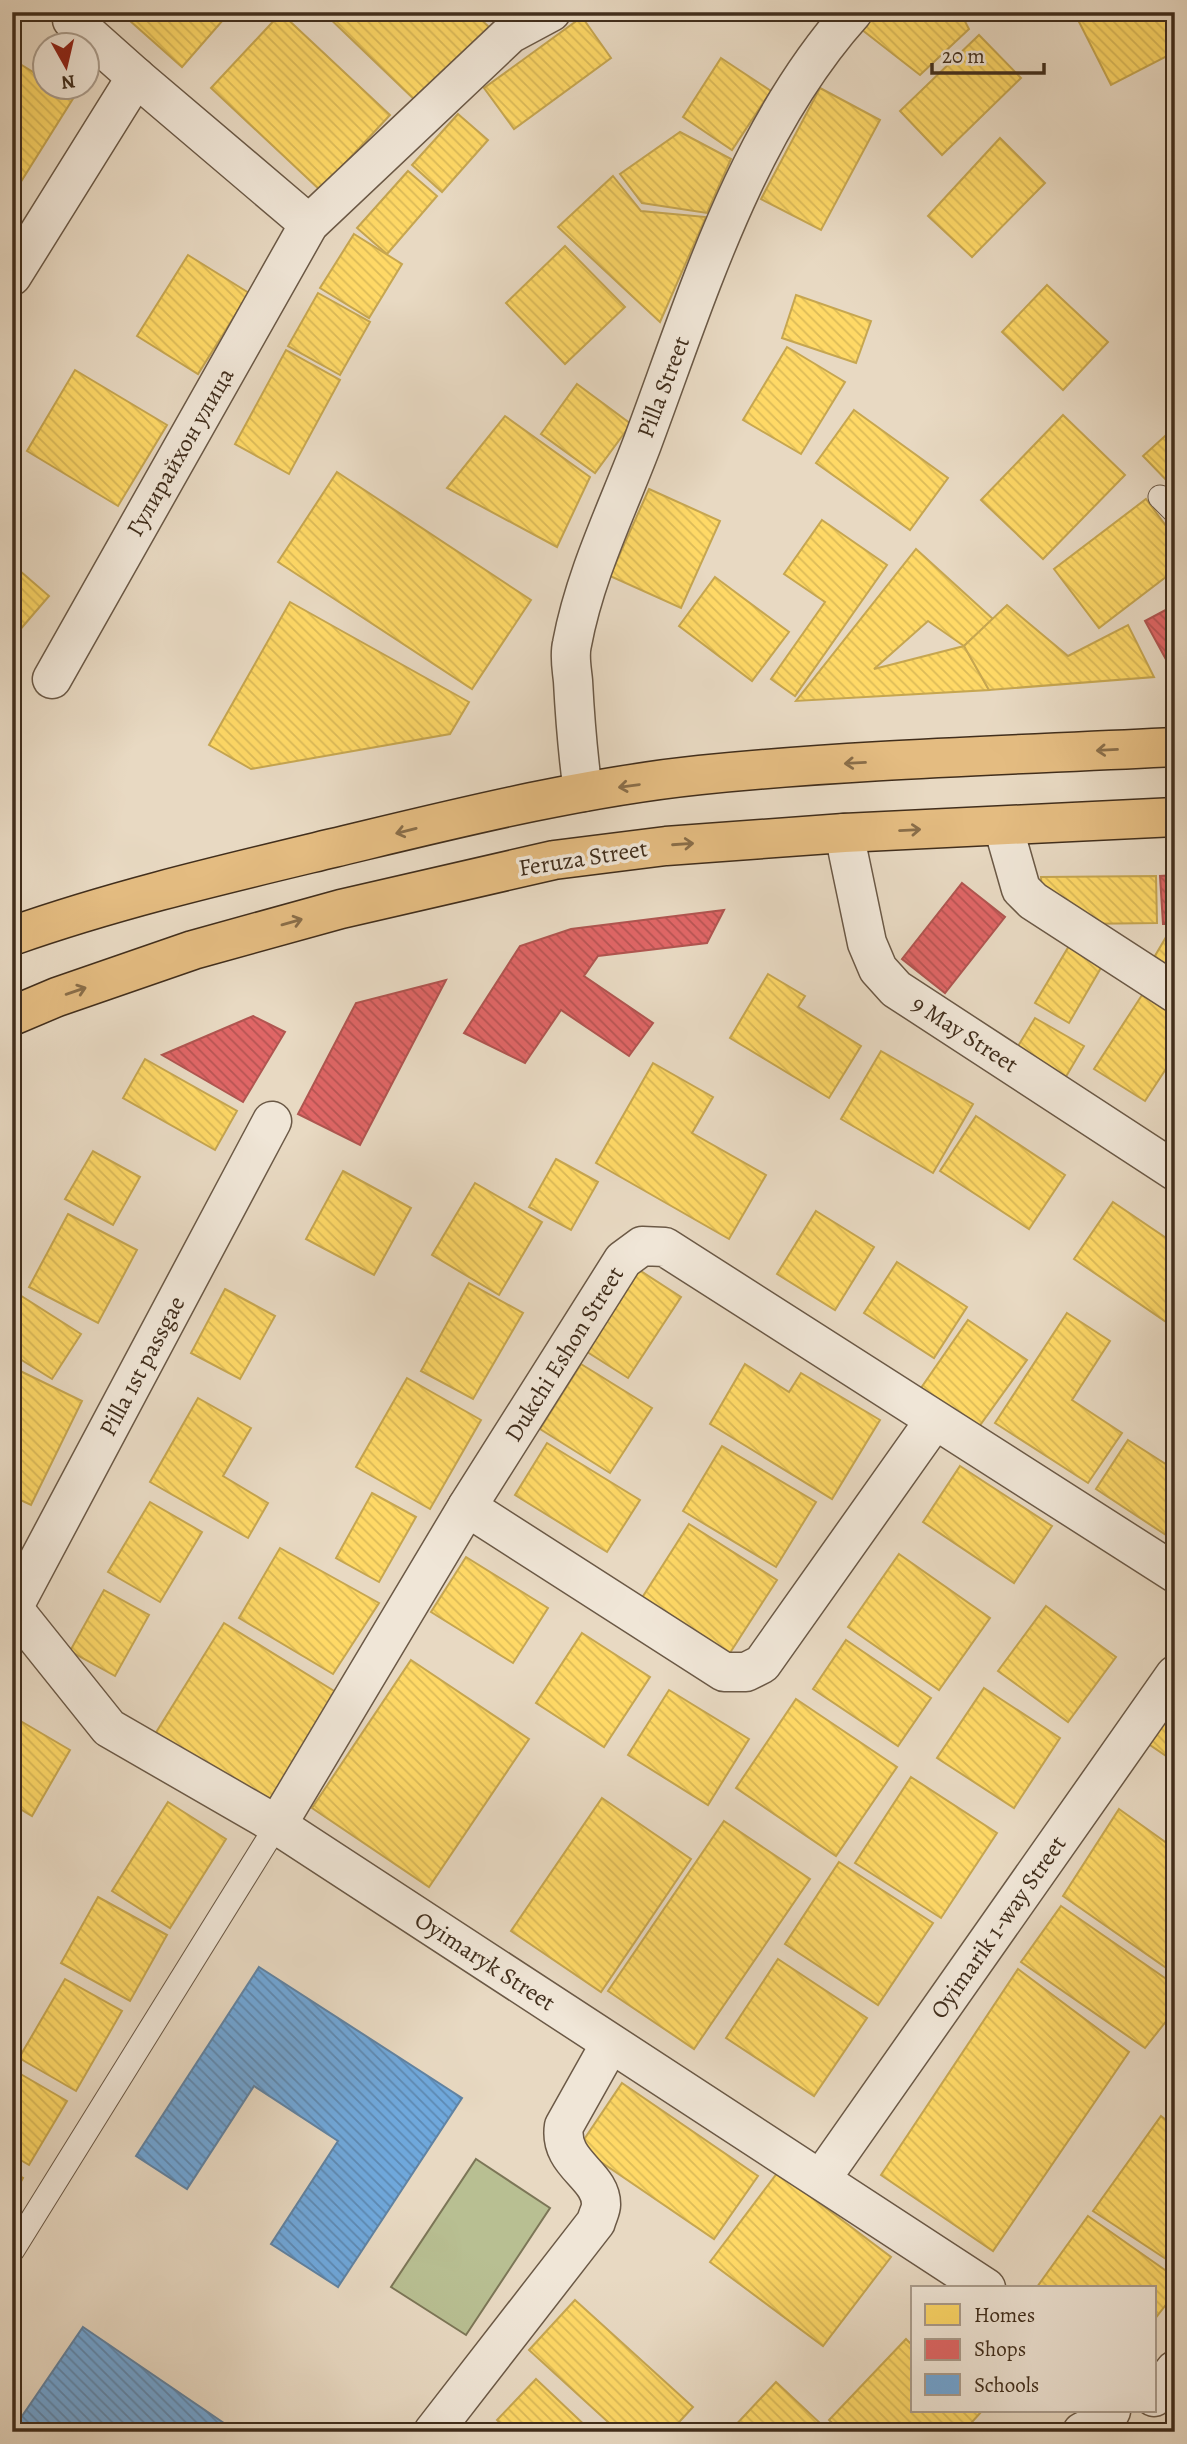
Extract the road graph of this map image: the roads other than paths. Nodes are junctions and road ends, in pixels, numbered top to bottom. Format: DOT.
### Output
graph roads {
  1 [pos="551,12"];
  2 [pos="853,12"];
  3 [pos="72,20"];
  4 [pos="136,77"];
  5 [pos="309,224"];
  6 [pos="12,276"];
  7 [pos="52,679"];
  8 [pos="1175,747"];
  9 [pos="583,792"];
  10 [pos="1175,817"];
  11 [pos="1003,826"];
  12 [pos="844,833"];
  13 [pos="12,936"];
  14 [pos="1175,993"];
  15 [pos="12,1016"];
  16 [pos="272,1121"];
  17 [pos="1175,1171"];
  18 [pos="934,1421"];
  19 [pos="467,1507"];
  20 [pos="1175,1573"];
  21 [pos="13,1608"];
  22 [pos="1175,1675"];
  23 [pos="276,1825"];
  24 [pos="610,2044"];
  25 [pos="821,2179"];
  26 [pos="13,2250"];
  27 [pos="983,2286"];
  28 [pos="1175,2371"];
  29 [pos="1156,2395"];
  30 [pos="1156,2400"];
  31 [pos="1110,2412"];
  32 [pos="1175,2414"];
  33 [pos="433,2432"];
  34 [pos="1082,2432"];
  1 -- 5 [label="street, Гулирайхон улица"];
  2 -- 9 [label="street, Pilla Street"];
  3 -- 4 [label="street"];
  4 -- 5 [label="street"];
  4 -- 6 [label="street"];
  5 -- 7 [label="street, Гулирайхон улица"];
  8 -- 9 [label="main road, one-way"];
  9 -- 13 [label="main road, one-way"];
  10 -- 11 [label="main road, Feruza Street"];
  12 -- 11 [label="main road, Feruza Street, one-way"];
  11 -- 14 [label="street"];
  15 -- 12 [label="main road, Feruza Street, one-way"];
  12 -- 17 [label="street, 9 May Street"];
  16 -- 21 [label="street, Pilla 1st passgae"];
  18 -- 19 [label="street"];
  18 -- 19 [label="street, Dukchi Eshon Street"];
  18 -- 20 [label="street, Dukchi Eshon Street"];
  19 -- 23 [label="street, Dukchi Eshon Street"];
  21 -- 23 [label="street, Oyimaryk Street"];
  22 -- 25 [label="street, Oyimarik 1-way Street"];
  23 -- 24 [label="street, Oyimaryk Street"];
  23 -- 26 [label="lane"];
  24 -- 25 [label="street, Oyimaryk Street"];
  24 -- 33 [label="street"];
  25 -- 27 [label="street, Oyimaryk Street"];
  28 -- 29 [label="street"];
  30 -- 32 [label="street"];
  31 -- 34 [label="street"];
}
